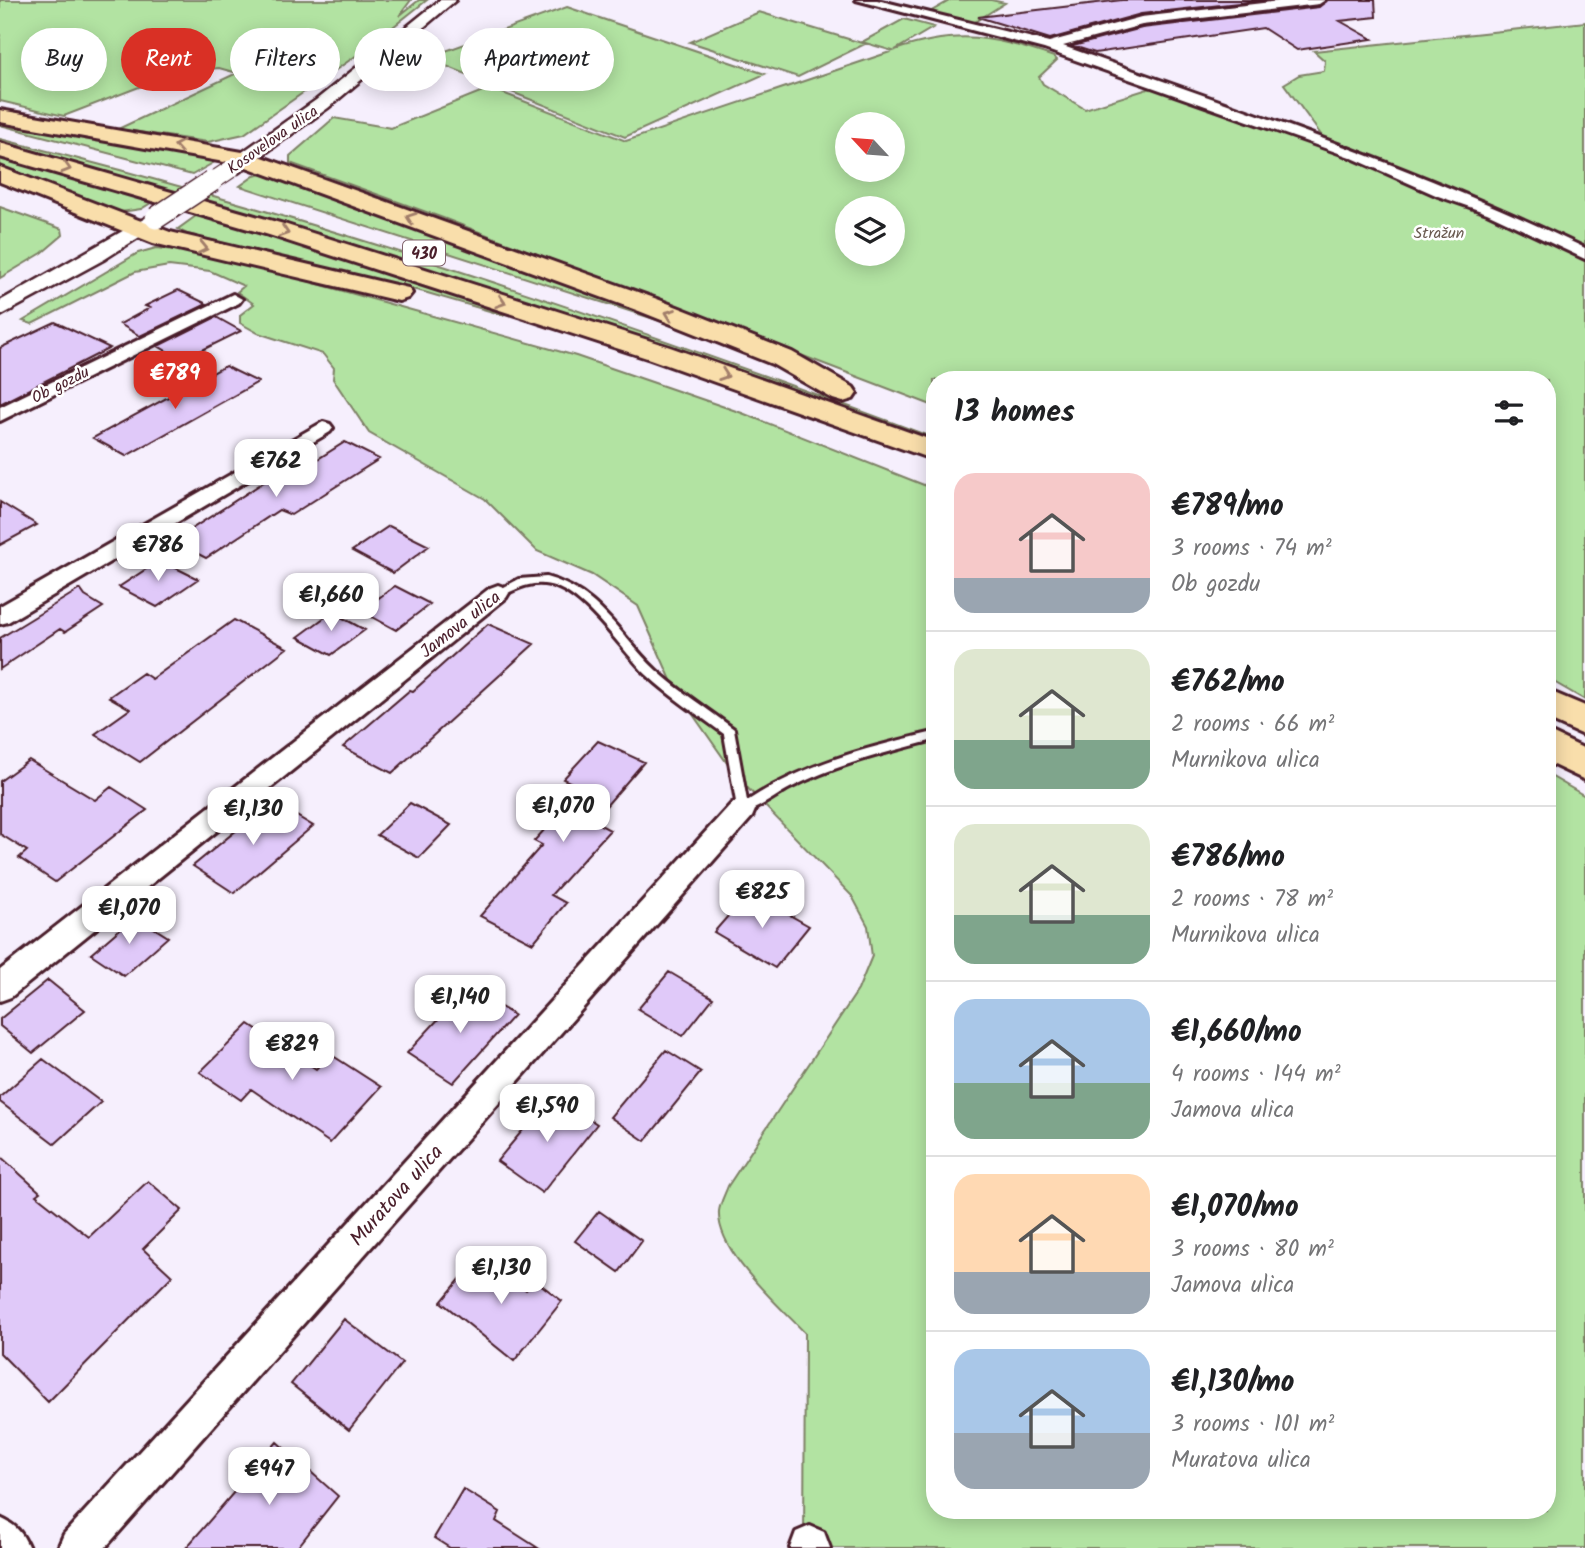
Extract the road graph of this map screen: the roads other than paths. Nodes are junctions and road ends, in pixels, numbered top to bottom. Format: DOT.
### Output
graph roads {
  1 [pos="449,0"];
  2 [pos="862,0"];
  3 [pos="1319,0"];
  4 [pos="1049,46"];
  5 [pos="0,116"];
  6 [pos="0,132"];
  7 [pos="0,150"];
  8 [pos="238,164"];
  9 [pos="0,174"];
  10 [pos="147,224"];
  11 [pos="1585,254"];
  12 [pos="233,299"];
  13 [pos="0,310"];
  14 [pos="660,353"];
  15 [pos="843,393"];
  16 [pos="0,415"];
  17 [pos="926,422"];
  18 [pos="323,428"];
  19 [pos="926,448"];
  20 [pos="498,593"];
  21 [pos="0,616"];
  22 [pos="1556,708"];
  23 [pos="1585,722"];
  24 [pos="926,738"];
  25 [pos="1556,750"];
  26 [pos="1585,766"];
  27 [pos="742,810"];
  28 [pos="0,988"];
  29 [pos="0,1538"];
  30 [pos="9,1548"];
  31 [pos="78,1548"];
  1 -- 8 [label="street, Kosovelova ulica"];
  2 -- 4 [label="street"];
  3 -- 4 [label="street"];
  4 -- 11 [label="street"];
  8 -- 5 [label="highway, one-way"];
  6 -- 15 [label="highway, 430"];
  7 -- 14 [label="highway, 430, one-way"];
  8 -- 10 [label="street, Kosovelova ulica, bridge"];
  15 -- 8 [label="highway, one-way"];
  9 -- 10 [label="highway"];
  10 -- 13 [label="street, Kosovelova ulica"];
  10 -- 14 [label="highway, one-way"];
  12 -- 16 [label="street, Ob gozdu"];
  14 -- 19 [label="highway, 430, one-way"];
  15 -- 17 [label="highway, 430"];
  18 -- 21 [label="street"];
  20 -- 27 [label="lane, Jamova ulica"];
  20 -- 28 [label="street, Jamova ulica"];
  22 -- 23 [label="highway"];
  24 -- 27 [label="lane"];
  25 -- 26 [label="highway"];
  27 -- 31 [label="street, Muratova ulica"];
  29 -- 30 [label="street"];
}
